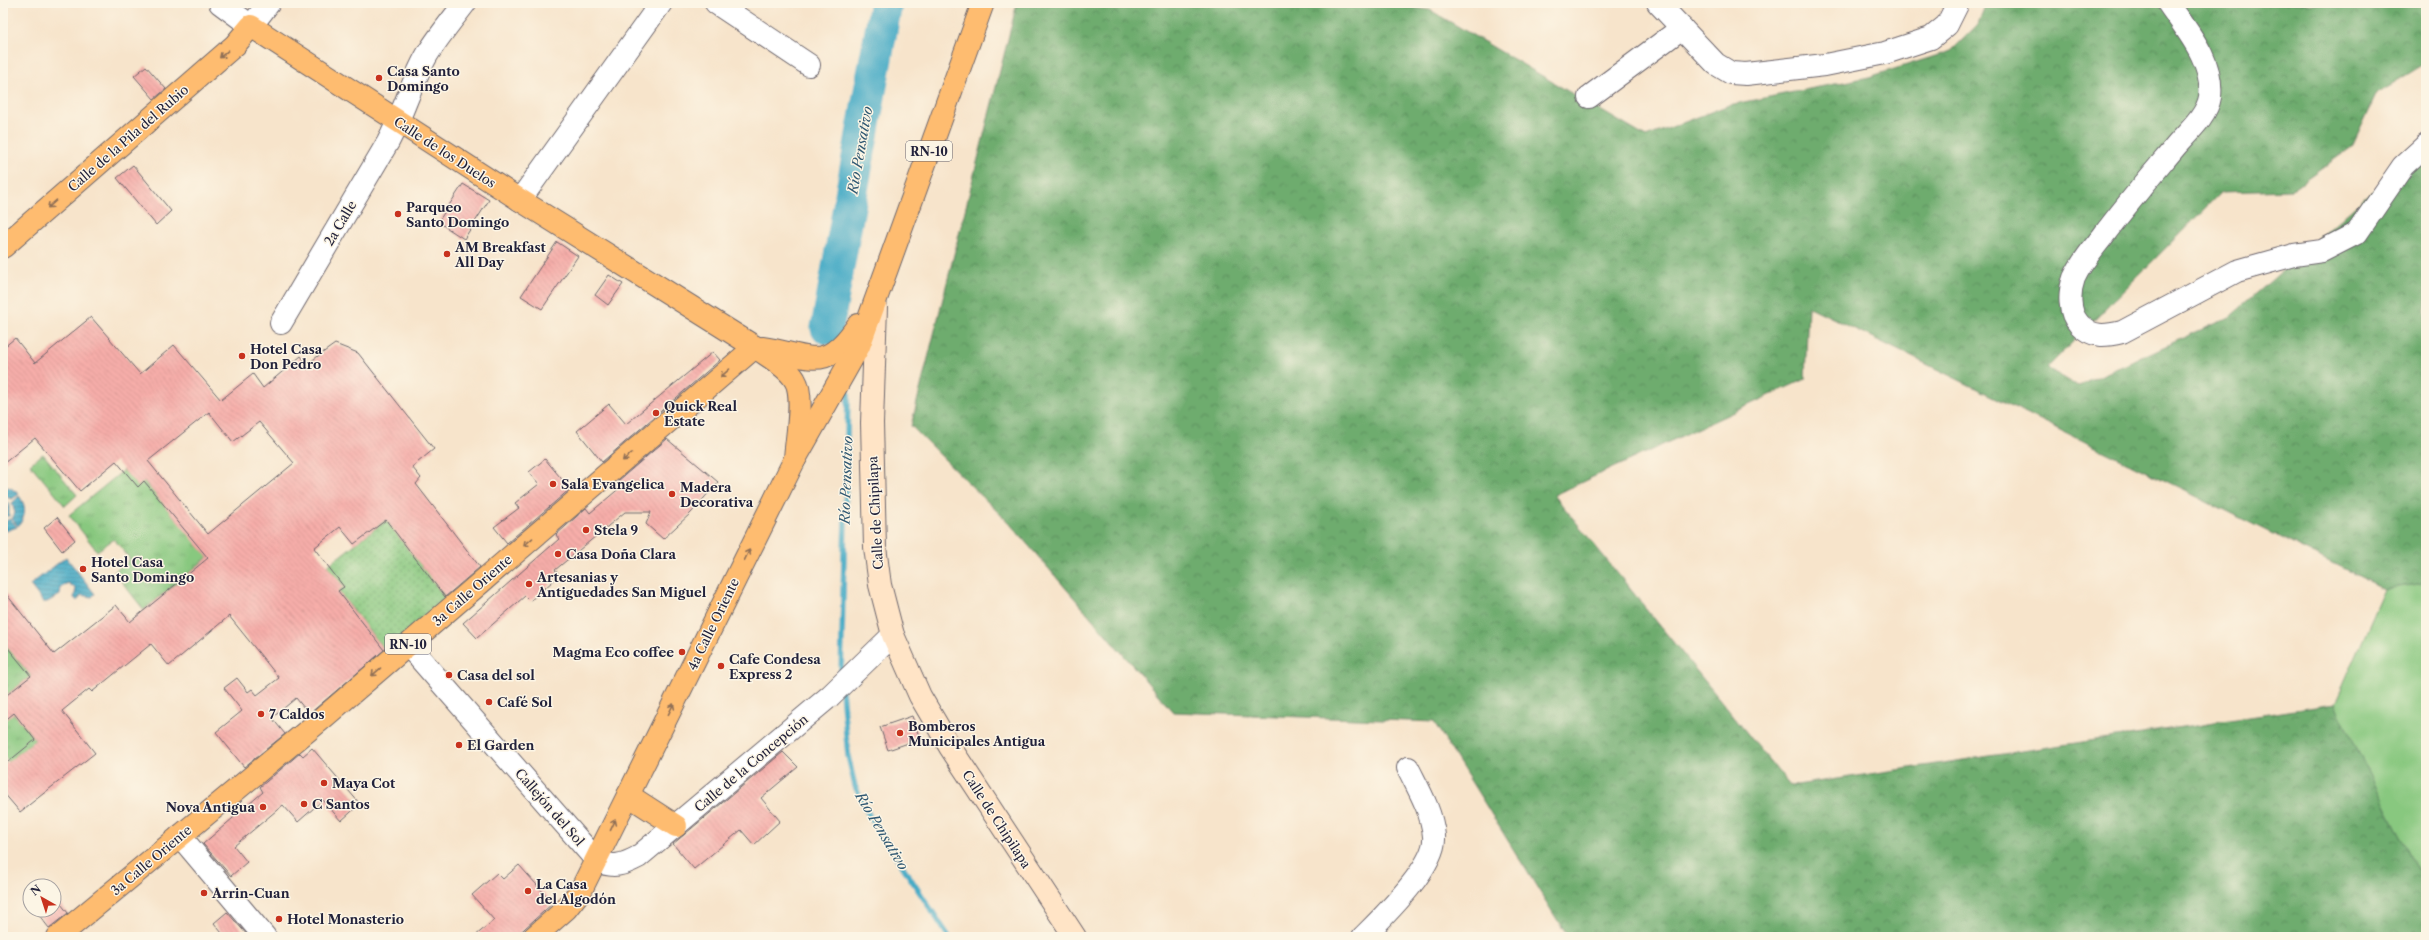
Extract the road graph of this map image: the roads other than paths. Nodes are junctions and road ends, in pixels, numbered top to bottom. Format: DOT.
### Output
graph roads {
  1 [pos="220,3"];
  2 [pos="269,3"];
  3 [pos="465,3"];
  4 [pos="661,3"];
  5 [pos="716,3"];
  6 [pos="983,3"];
  7 [pos="1958,3"];
  8 [pos="2168,3"];
  9 [pos="1667,6"];
  10 [pos="252,26"];
  11 [pos="1682,28"];
  12 [pos="809,65"];
  13 [pos="1589,97"];
  14 [pos="399,121"];
  15 [pos="2426,145"];
  16 [pos="520,200"];
  17 [pos="3,247"];
  18 [pos="876,299"];
  19 [pos="281,324"];
  20 [pos="755,347"];
  21 [pos="795,459"];
  22 [pos="893,635"];
  23 [pos="408,645"];
  24 [pos="1408,768"];
  25 [pos="628,795"];
  26 [pos="676,826"];
  27 [pos="180,836"];
  28 [pos="597,861"];
  29 [pos="58,937"];
  30 [pos="265,937"];
  31 [pos="534,937"];
  32 [pos="1075,937"];
  33 [pos="1363,937"];
  1 -- 10 [label="street, Calle de los Duelos"];
  2 -- 10 [label="street"];
  3 -- 14 [label="street, 2a Calle"];
  4 -- 16 [label="street"];
  5 -- 12 [label="street"];
  6 -- 18 [label="main road, RN-10"];
  7 -- 11 [label="street"];
  8 -- 15 [label="street"];
  9 -- 11 [label="street"];
  10 -- 14 [label="main road, Calle de los Duelos"];
  10 -- 17 [label="main road, Calle de la Pila del Rubio, one-way"];
  11 -- 13 [label="street"];
  14 -- 16 [label="main road, Calle de los Duelos"];
  14 -- 19 [label="street, 2a Calle"];
  16 -- 20 [label="main road, Calle de los Duelos"];
  18 -- 20 [label="main road, Calle de los Duelos / RN-10"];
  18 -- 21 [label="main road, 4a Calle Oriente / RN-10"];
  18 -- 22 [label="main road, Calle de Chipilapa / RN-10"];
  20 -- 21 [label="main road, Calle de los Duelos"];
  20 -- 23 [label="main road, 3a Calle Oriente / RN-10, one-way"];
  25 -- 21 [label="main road, 4a Calle Oriente / RN-10, one-way"];
  22 -- 26 [label="street, Calle de la Concepción"];
  22 -- 32 [label="main road, Calle de Chipilapa / RN-10"];
  23 -- 27 [label="main road, 3a Calle Oriente / RN-10, one-way"];
  23 -- 28 [label="street, Callejón del Sol"];
  24 -- 33 [label="street"];
  25 -- 26 [label="main road"];
  28 -- 25 [label="main road, 4a Calle Oriente / RN-10, one-way"];
  26 -- 28 [label="street, Calle de la Concepción"];
  27 -- 29 [label="main road, 3a Calle Oriente / RN-10"];
  27 -- 30 [label="street"];
  28 -- 31 [label="main road, 4a Calle Oriente / RN-10"];
}
